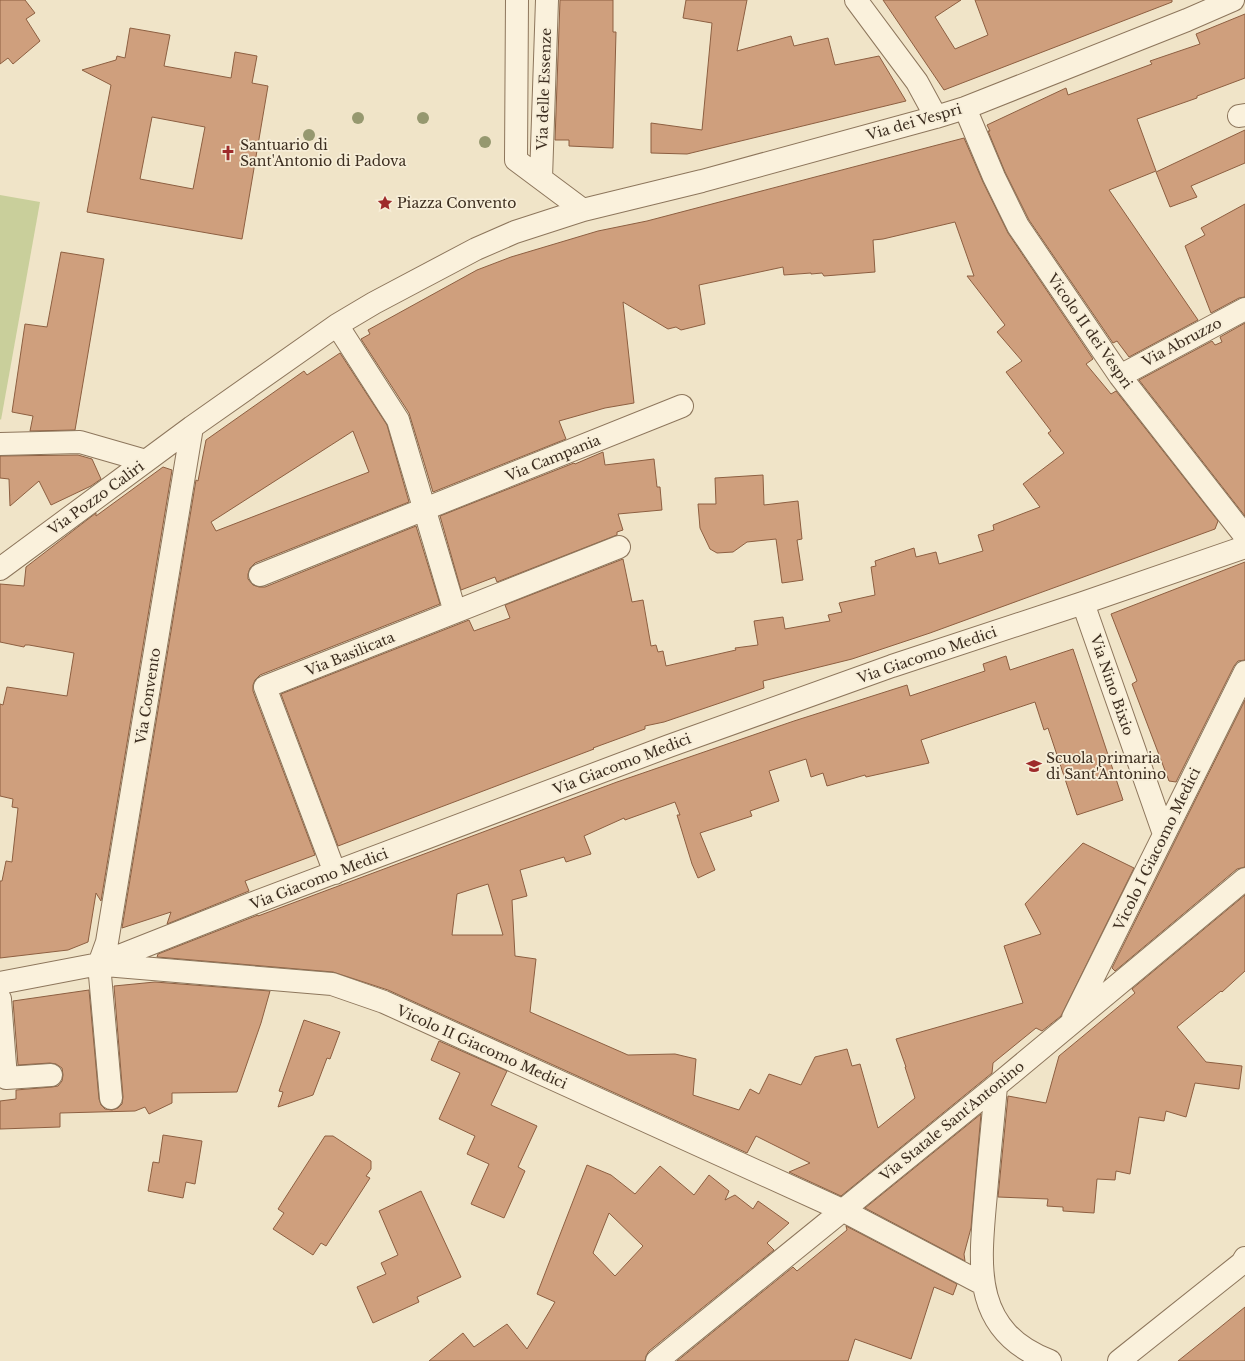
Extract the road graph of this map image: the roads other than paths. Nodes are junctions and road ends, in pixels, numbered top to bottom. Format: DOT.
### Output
graph roads {
  1 [pos="517,0"];
  2 [pos="547,0"];
  3 [pos="856,0"];
  4 [pos="1233,0"];
  5 [pos="965,108"];
  6 [pos="936,117"];
  7 [pos="541,178"];
  8 [pos="583,210"];
  9 [pos="1245,309"];
  10 [pos="337,325"];
  11 [pos="1120,376"];
  12 [pos="682,406"];
  13 [pos="192,427"];
  14 [pos="0,444"];
  15 [pos="146,461"];
  16 [pos="424,510"];
  17 [pos="1245,536"];
  18 [pos="619,547"];
  19 [pos="1245,547"];
  20 [pos="0,569"];
  21 [pos="260,576"];
  22 [pos="1084,603"];
  23 [pos="455,612"];
  24 [pos="1245,672"];
  25 [pos="1164,834"];
  26 [pos="335,873"];
  27 [pos="1245,879"];
  28 [pos="99,964"];
  29 [pos="0,983"];
  30 [pos="0,999"];
  31 [pos="1069,1025"];
  32 [pos="51,1076"];
  33 [pos="996,1086"];
  34 [pos="111,1098"];
  35 [pos="842,1210"];
  36 [pos="1245,1258"];
  37 [pos="983,1284"];
  38 [pos="657,1361"];
  39 [pos="1050,1361"];
  40 [pos="1119,1361"];
  1 -- 7 [label="street"];
  2 -- 7 [label="street, Via delle Essenze"];
  3 -- 6 [label="street"];
  4 -- 5 [label="street, Via dei Vespri"];
  5 -- 6 [label="street, Via dei Vespri"];
  5 -- 11 [label="street, Vicolo II dei Vespri"];
  6 -- 8 [label="street, Via dei Vespri"];
  7 -- 8 [label="street"];
  8 -- 10 [label="street"];
  9 -- 11 [label="street, Via Abruzzo"];
  10 -- 13 [label="street"];
  10 -- 16 [label="street"];
  11 -- 17 [label="street, Vicolo II dei Vespri"];
  12 -- 16 [label="street, Via Campania"];
  13 -- 15 [label="street, Via Pozzo Caliri"];
  13 -- 28 [label="street, Via Convento"];
  14 -- 15 [label="street"];
  15 -- 20 [label="street, Via Pozzo Caliri"];
  16 -- 21 [label="street, Via Campania"];
  16 -- 23 [label="street"];
  18 -- 23 [label="street, Via Basilicata"];
  19 -- 22 [label="street, Via Giacomo Medici"];
  22 -- 25 [label="street, Via Nino Bixio"];
  22 -- 26 [label="street, Via Giacomo Medici"];
  23 -- 26 [label="street, Via Basilicata"];
  24 -- 25 [label="street, Vicolo I Giacomo Medici"];
  25 -- 31 [label="street, Vicolo I Giacomo Medici"];
  26 -- 28 [label="street, Via Giacomo Medici"];
  27 -- 31 [label="street, Via Statale Sant'Antonino"];
  28 -- 29 [label="street, Via Giacomo Medici"];
  28 -- 34 [label="street"];
  28 -- 35 [label="street, Vicolo II Giacomo Medici"];
  30 -- 32 [label="street"];
  31 -- 33 [label="street, Via Statale Sant'Antonino"];
  33 -- 35 [label="street, Via Statale Sant'Antonino"];
  33 -- 37 [label="street"];
  35 -- 37 [label="street, Vicolo II Giacomo Medici"];
  35 -- 38 [label="street, Via Statale Sant'Antonino"];
  36 -- 40 [label="street"];
  37 -- 39 [label="street"];
}
